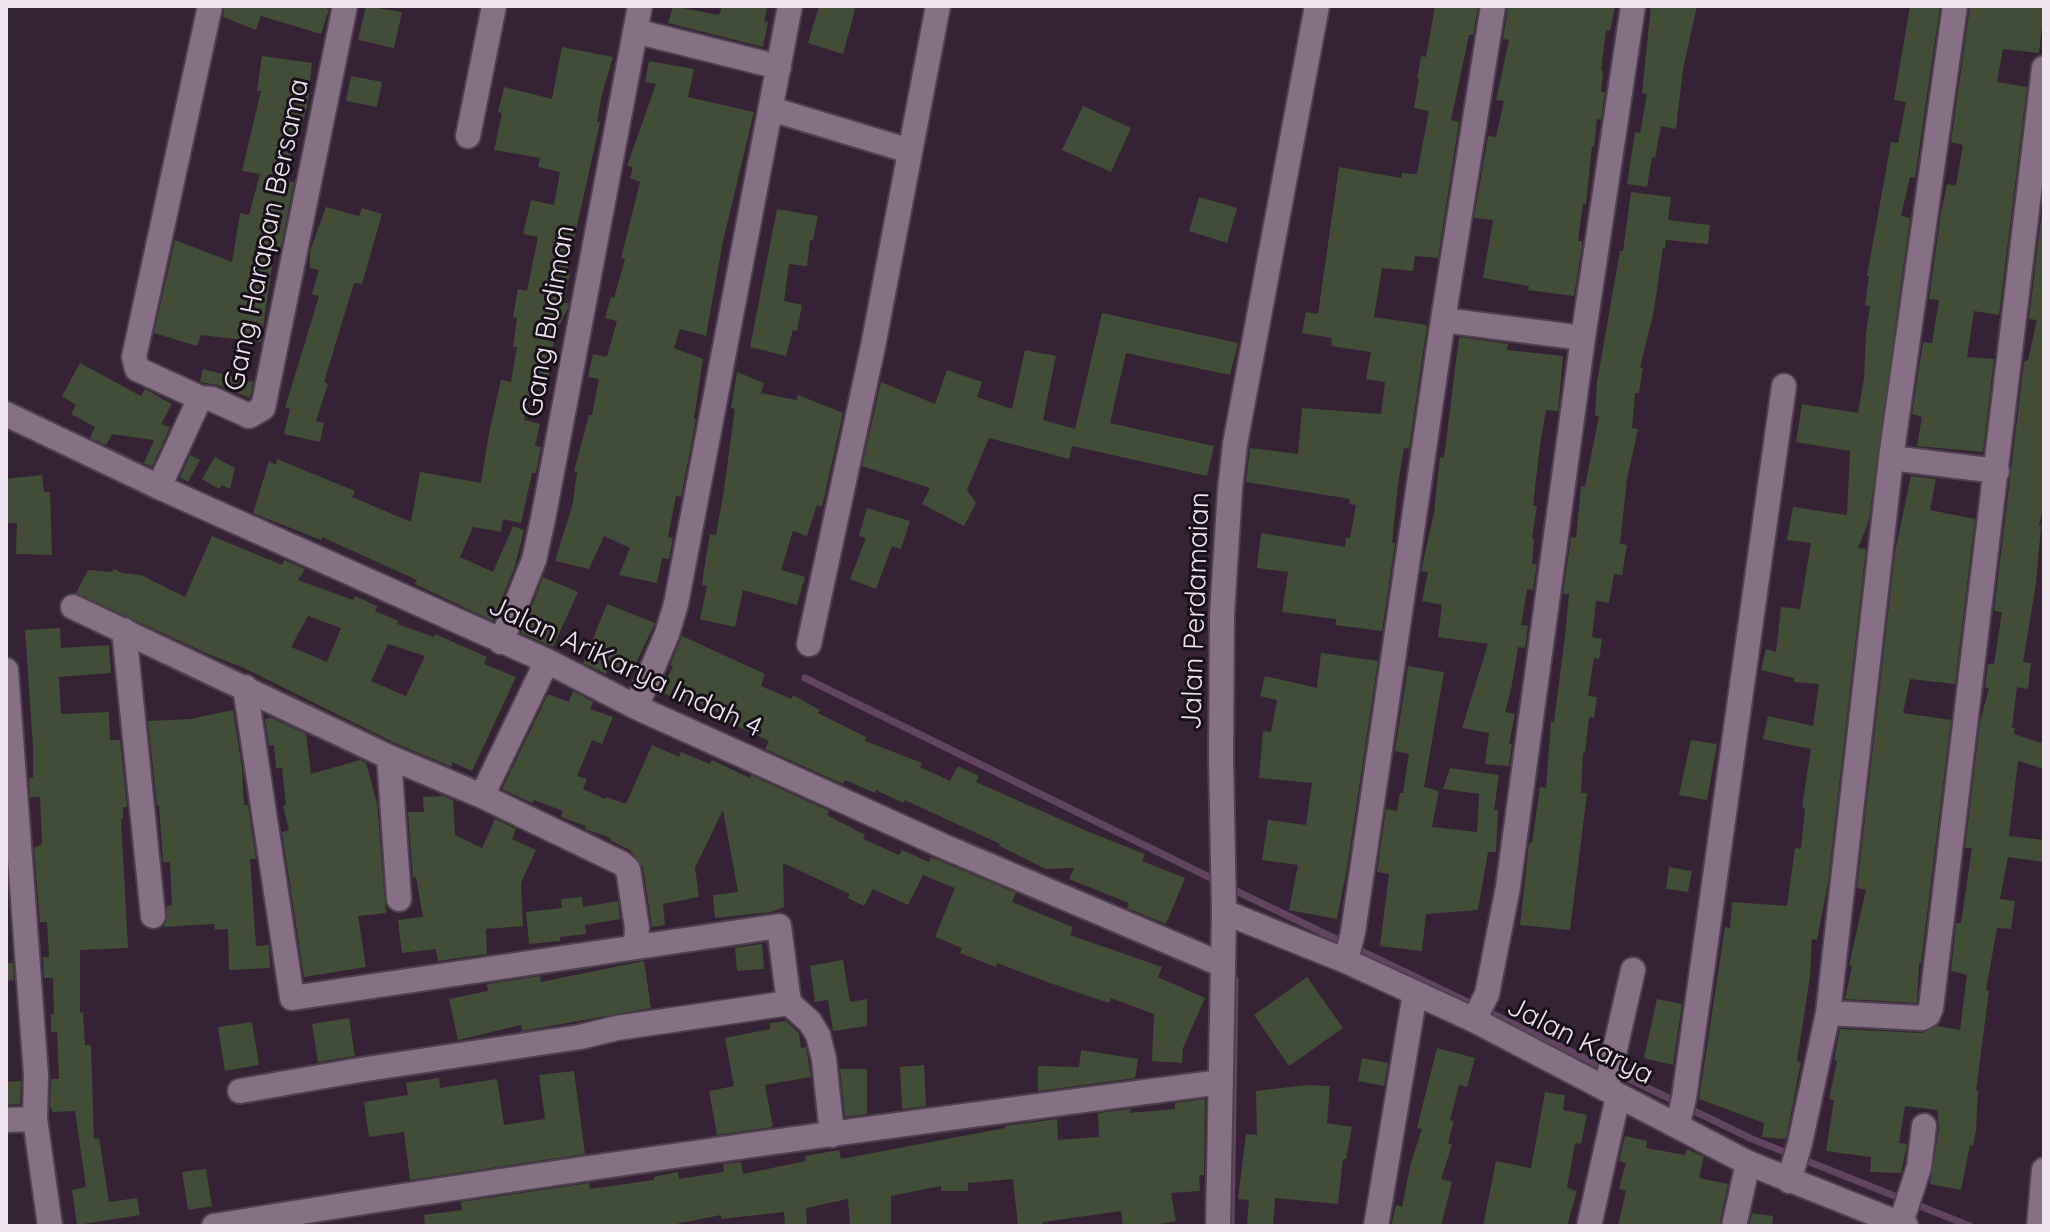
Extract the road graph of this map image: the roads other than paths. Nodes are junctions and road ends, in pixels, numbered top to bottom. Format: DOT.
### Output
graph roads {
  1 [pos="210,6"];
  2 [pos="345,6"];
  3 [pos="494,6"];
  4 [pos="640,6"];
  5 [pos="790,6"];
  6 [pos="938,6"];
  7 [pos="1317,6"];
  8 [pos="1493,6"];
  9 [pos="1633,6"];
  10 [pos="1955,6"];
  11 [pos="635,31"];
  12 [pos="779,67"];
  13 [pos="2044,68"];
  14 [pos="771,109"];
  15 [pos="468,136"];
  16 [pos="910,151"];
  17 [pos="1443,320"];
  18 [pos="1583,338"];
  19 [pos="1784,386"];
  20 [pos="200,398"];
  21 [pos="6,414"];
  22 [pos="1891,458"];
  23 [pos="1997,471"];
  24 [pos="159,487"];
  25 [pos="73,607"];
  26 [pos="124,630"];
  27 [pos="501,642"];
  28 [pos="809,644"];
  29 [pos="547,661"];
  30 [pos="6,670"];
  31 [pos="245,687"];
  32 [pos="636,707"];
  33 [pos="389,757"];
  34 [pos="482,796"];
  35 [pos="399,899"];
  36 [pos="1230,913"];
  37 [pos="153,916"];
  38 [pos="636,946"];
  39 [pos="1349,948"];
  40 [pos="1223,965"];
  41 [pos="1633,970"];
  42 [pos="1415,993"];
  43 [pos="789,1003"];
  44 [pos="1480,1009"];
  45 [pos="1828,1013"];
  46 [pos="1221,1082"];
  47 [pos="240,1091"];
  48 [pos="1612,1093"];
  49 [pos="1681,1113"];
  50 [pos="35,1119"];
  51 [pos="6,1120"];
  52 [pos="1924,1126"];
  53 [pos="832,1135"];
  54 [pos="1748,1163"];
  55 [pos="2044,1170"];
  56 [pos="1791,1176"];
  57 [pos="1905,1216"];
  58 [pos="50,1226"];
  59 [pos="214,1226"];
  60 [pos="1218,1226"];
  61 [pos="1376,1226"];
  62 [pos="1589,1226"];
  63 [pos="1734,1226"];
  64 [pos="2039,1226"];
  1 -- 20 [label="street"];
  2 -- 20 [label="street, Gang Harapan Bersama"];
  3 -- 15 [label="street"];
  4 -- 11 [label="street, Gang Budiman"];
  5 -- 12 [label="street"];
  6 -- 16 [label="street"];
  7 -- 36 [label="street, Jalan Perdamaian"];
  8 -- 17 [label="street"];
  9 -- 18 [label="street"];
  10 -- 22 [label="street"];
  11 -- 12 [label="street"];
  11 -- 27 [label="street, Gang Budiman"];
  12 -- 14 [label="street"];
  13 -- 23 [label="street"];
  14 -- 16 [label="street"];
  14 -- 32 [label="street"];
  16 -- 28 [label="street"];
  17 -- 18 [label="street"];
  17 -- 39 [label="street"];
  18 -- 44 [label="street"];
  19 -- 49 [label="street"];
  20 -- 24 [label="street, Gang Harapan Bersama"];
  21 -- 24 [label="street, Jalan AriKarya Indah 4"];
  22 -- 23 [label="street"];
  22 -- 45 [label="street"];
  23 -- 45 [label="street"];
  24 -- 27 [label="street, Jalan AriKarya Indah 4"];
  25 -- 26 [label="street"];
  26 -- 31 [label="street"];
  26 -- 37 [label="street"];
  27 -- 29 [label="street, Jalan AriKarya Indah 4"];
  29 -- 32 [label="street, Jalan AriKarya Indah 4"];
  29 -- 34 [label="street"];
  30 -- 50 [label="street"];
  31 -- 33 [label="street"];
  31 -- 38 [label="street"];
  32 -- 40 [label="street, Jalan AriKarya Indah 4"];
  33 -- 34 [label="street"];
  33 -- 35 [label="street"];
  34 -- 38 [label="street"];
  36 -- 39 [label="street, Jalan Karya"];
  36 -- 40 [label="street, Jalan Perdamaian"];
  38 -- 43 [label="street"];
  39 -- 42 [label="street, Jalan Karya"];
  40 -- 46 [label="street, Jalan Perdamaian"];
  41 -- 48 [label="street"];
  42 -- 44 [label="street, Jalan Karya"];
  42 -- 61 [label="street"];
  43 -- 47 [label="street"];
  43 -- 53 [label="street"];
  44 -- 48 [label="street, Jalan Karya"];
  45 -- 56 [label="street"];
  46 -- 53 [label="street"];
  46 -- 60 [label="street, Jalan Perdamaian"];
  48 -- 49 [label="street, Jalan Karya"];
  48 -- 62 [label="street"];
  49 -- 54 [label="street, Jalan Karya"];
  50 -- 51 [label="street"];
  50 -- 58 [label="street"];
  52 -- 57 [label="street"];
  53 -- 59 [label="street"];
  54 -- 56 [label="street, Jalan Karya"];
  54 -- 63 [label="street"];
  55 -- 64 [label="street"];
  56 -- 57 [label="street, Jalan Karya"];
}
